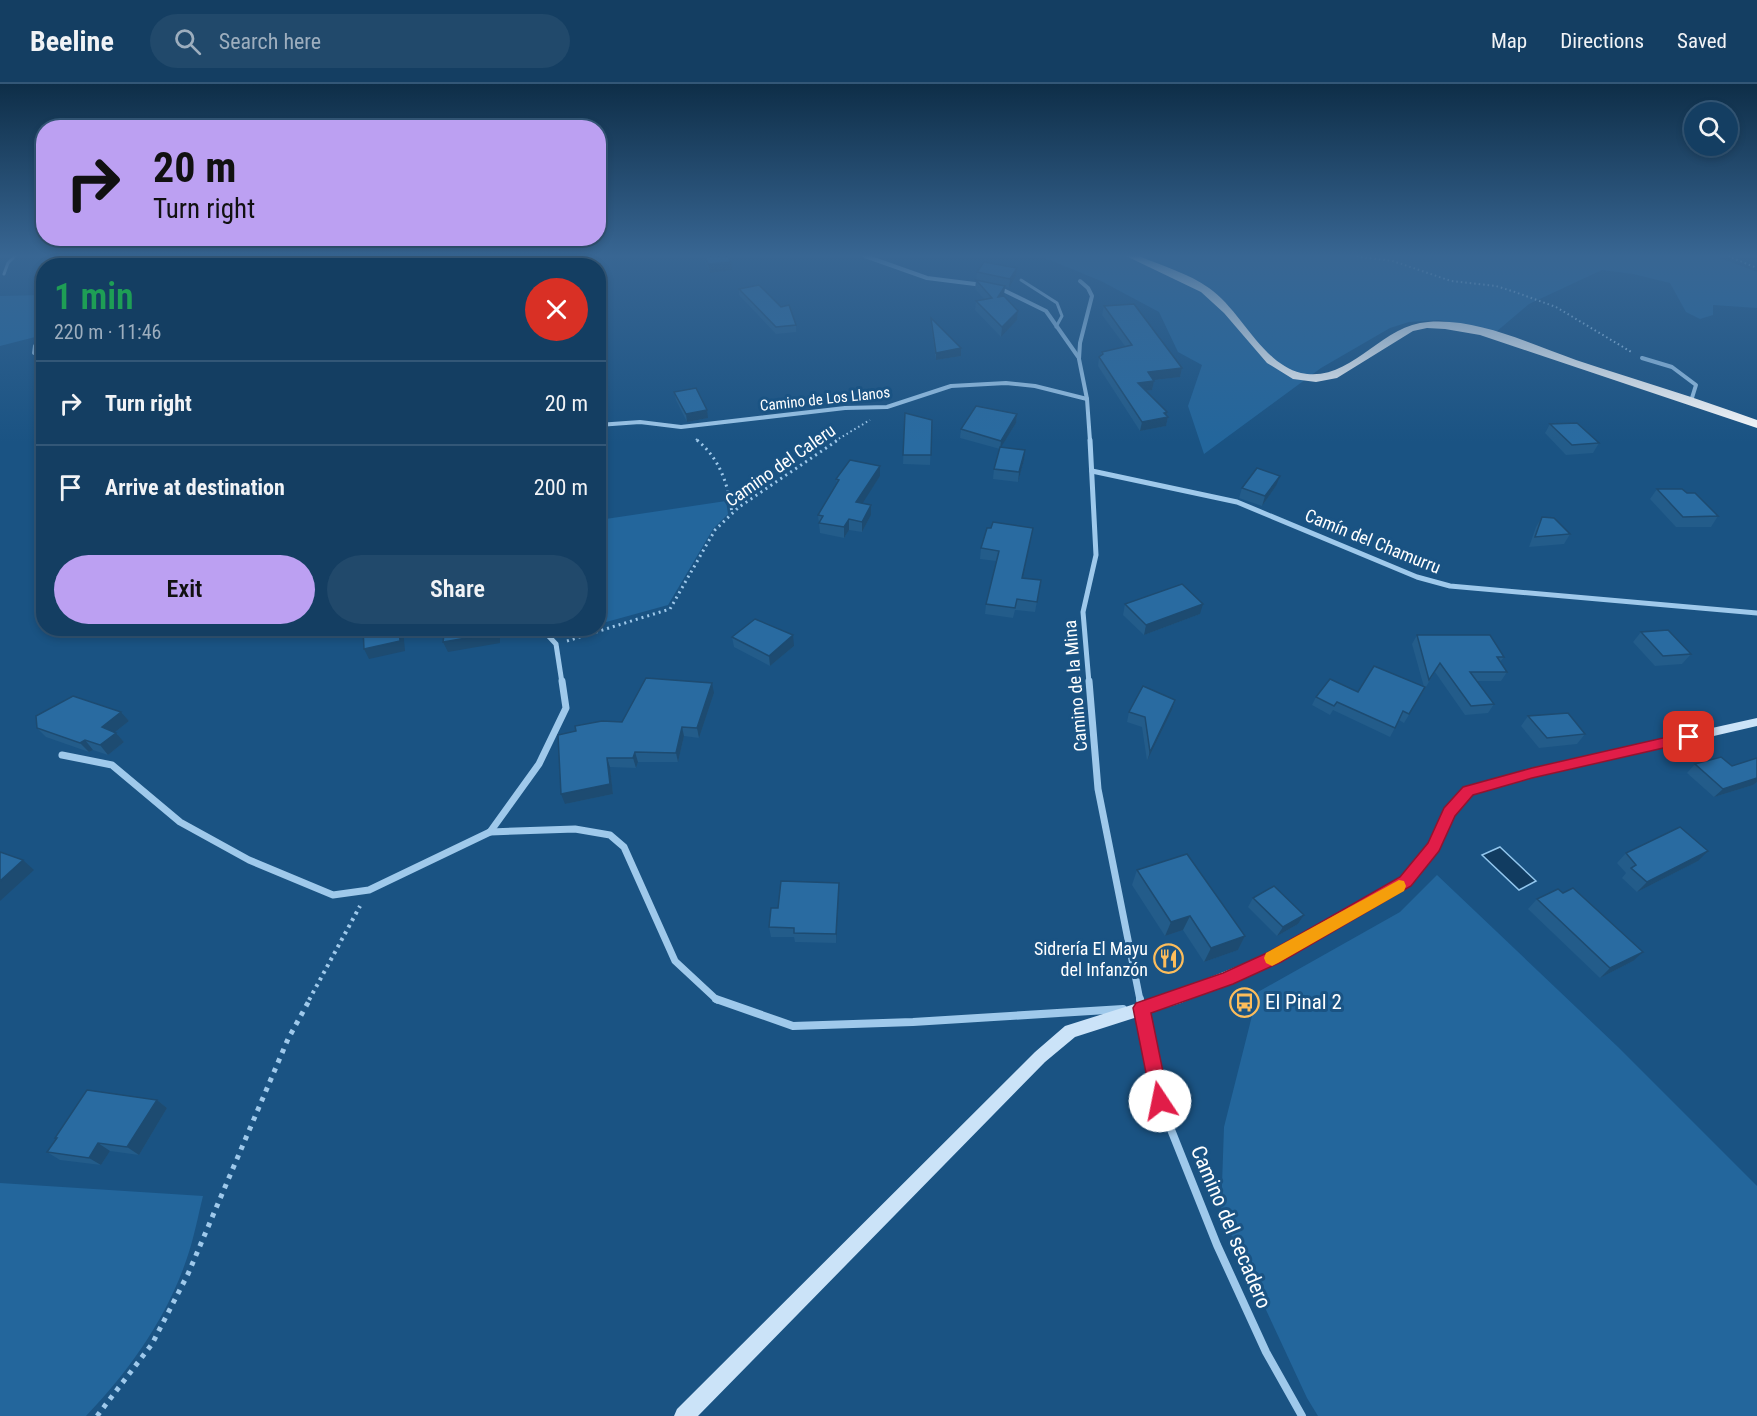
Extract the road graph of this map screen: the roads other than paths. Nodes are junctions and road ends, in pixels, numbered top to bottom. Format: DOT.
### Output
graph roads {
  1 [pos="1050,318"];
  2 [pos="1060,318"];
  3 [pos="1086,318"];
  4 [pos="1235,318"];
  5 [pos="1056,327"];
  6 [pos="1641,358"];
  7 [pos="1079,359"];
  8 [pos="1087,399"];
  9 [pos="1691,401"];
  10 [pos="1757,424"];
  11 [pos="606,425"];
  12 [pos="1092,471"];
  13 [pos="1757,613"];
  14 [pos="548,636"];
  15 [pos="1757,722"];
  16 [pos="62,755"];
  17 [pos="490,832"];
  18 [pos="1142,1008"];
  19 [pos="684,1416"];
  20 [pos="1302,1416"];
  1 -- 5 [label="street"];
  2 -- 5 [label="lane"];
  3 -- 7 [label="street"];
  4 -- 9 [label="highway"];
  5 -- 7 [label="street"];
  6 -- 9 [label="street"];
  7 -- 8 [label="street, Camino de la Mina"];
  8 -- 11 [label="street, Camino de Los Llanos"];
  8 -- 12 [label="street, Camino de la Mina"];
  9 -- 10 [label="highway"];
  12 -- 13 [label="street, Camín del Chamurru"];
  12 -- 18 [label="street, Camino de la Mina"];
  14 -- 17 [label="street"];
  15 -- 18 [label="street"];
  16 -- 17 [label="street"];
  17 -- 18 [label="street"];
  18 -- 19 [label="street"];
  18 -- 20 [label="street, Camino del secadero"];
}
